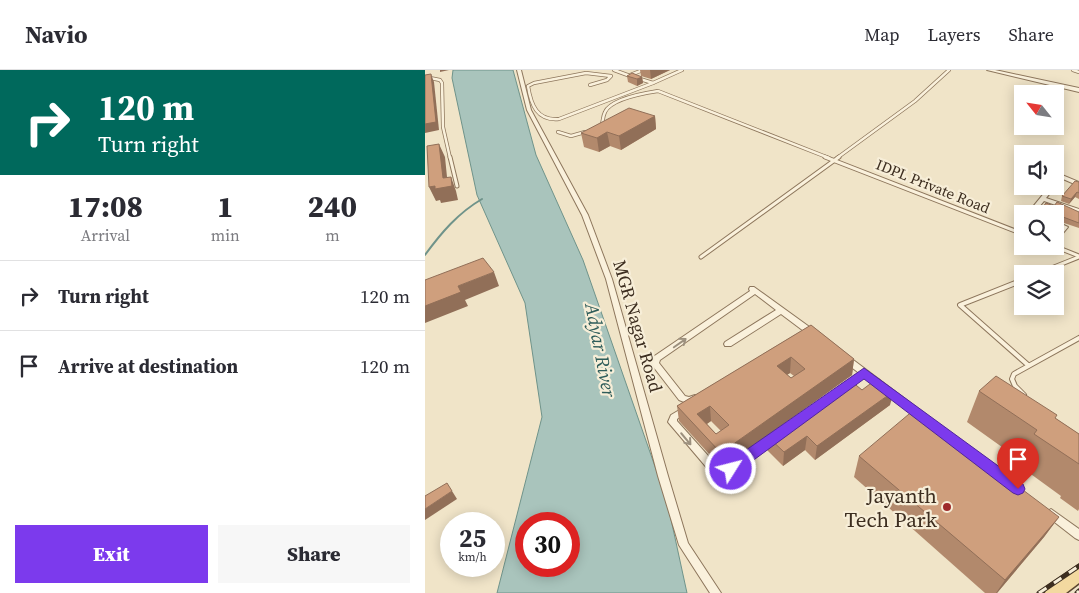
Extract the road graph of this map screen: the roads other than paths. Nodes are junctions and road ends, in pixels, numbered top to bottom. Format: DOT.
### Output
graph roads {
  1 [pos="519,70"];
  2 [pos="614,70"];
  3 [pos="643,70"];
  4 [pos="682,70"];
  5 [pos="949,70"];
  6 [pos="989,70"];
  7 [pos="1073,70"];
  8 [pos="1079,72"];
  9 [pos="630,76"];
  10 [pos="425,77"];
  11 [pos="653,83"];
  12 [pos="590,85"];
  13 [pos="1078,88"];
  14 [pos="595,128"];
  15 [pos="558,132"];
  16 [pos="587,132"];
  17 [pos="835,159"];
  18 [pos="1064,178"];
  19 [pos="1079,184"];
  20 [pos="457,186"];
  21 [pos="1045,195"];
  22 [pos="1042,198"];
  23 [pos="1037,205"];
  24 [pos="1079,211"];
  25 [pos="1014,230"];
  26 [pos="1064,250"];
  27 [pos="701,257"];
  28 [pos="1079,257"];
  29 [pos="1059,265"];
  30 [pos="1014,284"];
  31 [pos="781,310"];
  32 [pos="808,333"];
  33 [pos="1079,338"];
  34 [pos="728,344"];
  35 [pos="840,354"];
  36 [pos="1028,365"];
  37 [pos="864,373"];
  38 [pos="833,395"];
  39 [pos="1028,398"];
  40 [pos="928,421"];
  41 [pos="778,434"];
  42 [pos="1039,505"];
  43 [pos="1079,535"];
  44 [pos="1079,573"];
  45 [pos="716,593"];
  46 [pos="1053,593"];
  1 -- 45 [label="street, MGR Nagar Road"];
  2 -- 9 [label="lane"];
  3 -- 9 [label="lane"];
  4 -- 11 [label="lane"];
  5 -- 17 [label="lane"];
  6 -- 13 [label="street"];
  7 -- 8 [label="lane"];
  9 -- 11 [label="lane"];
  10 -- 20 [label="lane"];
  11 -- 12 [label="lane"];
  14 -- 17 [label="lane, IDPL Private Road"];
  15 -- 16 [label="lane"];
  17 -- 25 [label="lane, IDPL Private Road"];
  17 -- 27 [label="lane"];
  18 -- 19 [label="street"];
  21 -- 22 [label="street"];
  22 -- 23 [label="street"];
  22 -- 24 [label="street"];
  26 -- 28 [label="lane"];
  28 -- 29 [label="lane"];
  30 -- 36 [label="lane"];
  31 -- 32 [label="street"];
  31 -- 34 [label="street"];
  31 -- 41 [label="street"];
  33 -- 36 [label="lane"];
  35 -- 37 [label="street"];
  36 -- 39 [label="lane"];
  37 -- 38 [label="street"];
  37 -- 40 [label="street"];
  42 -- 43 [label="street"];
  44 -- 46 [label="main road"];
}
